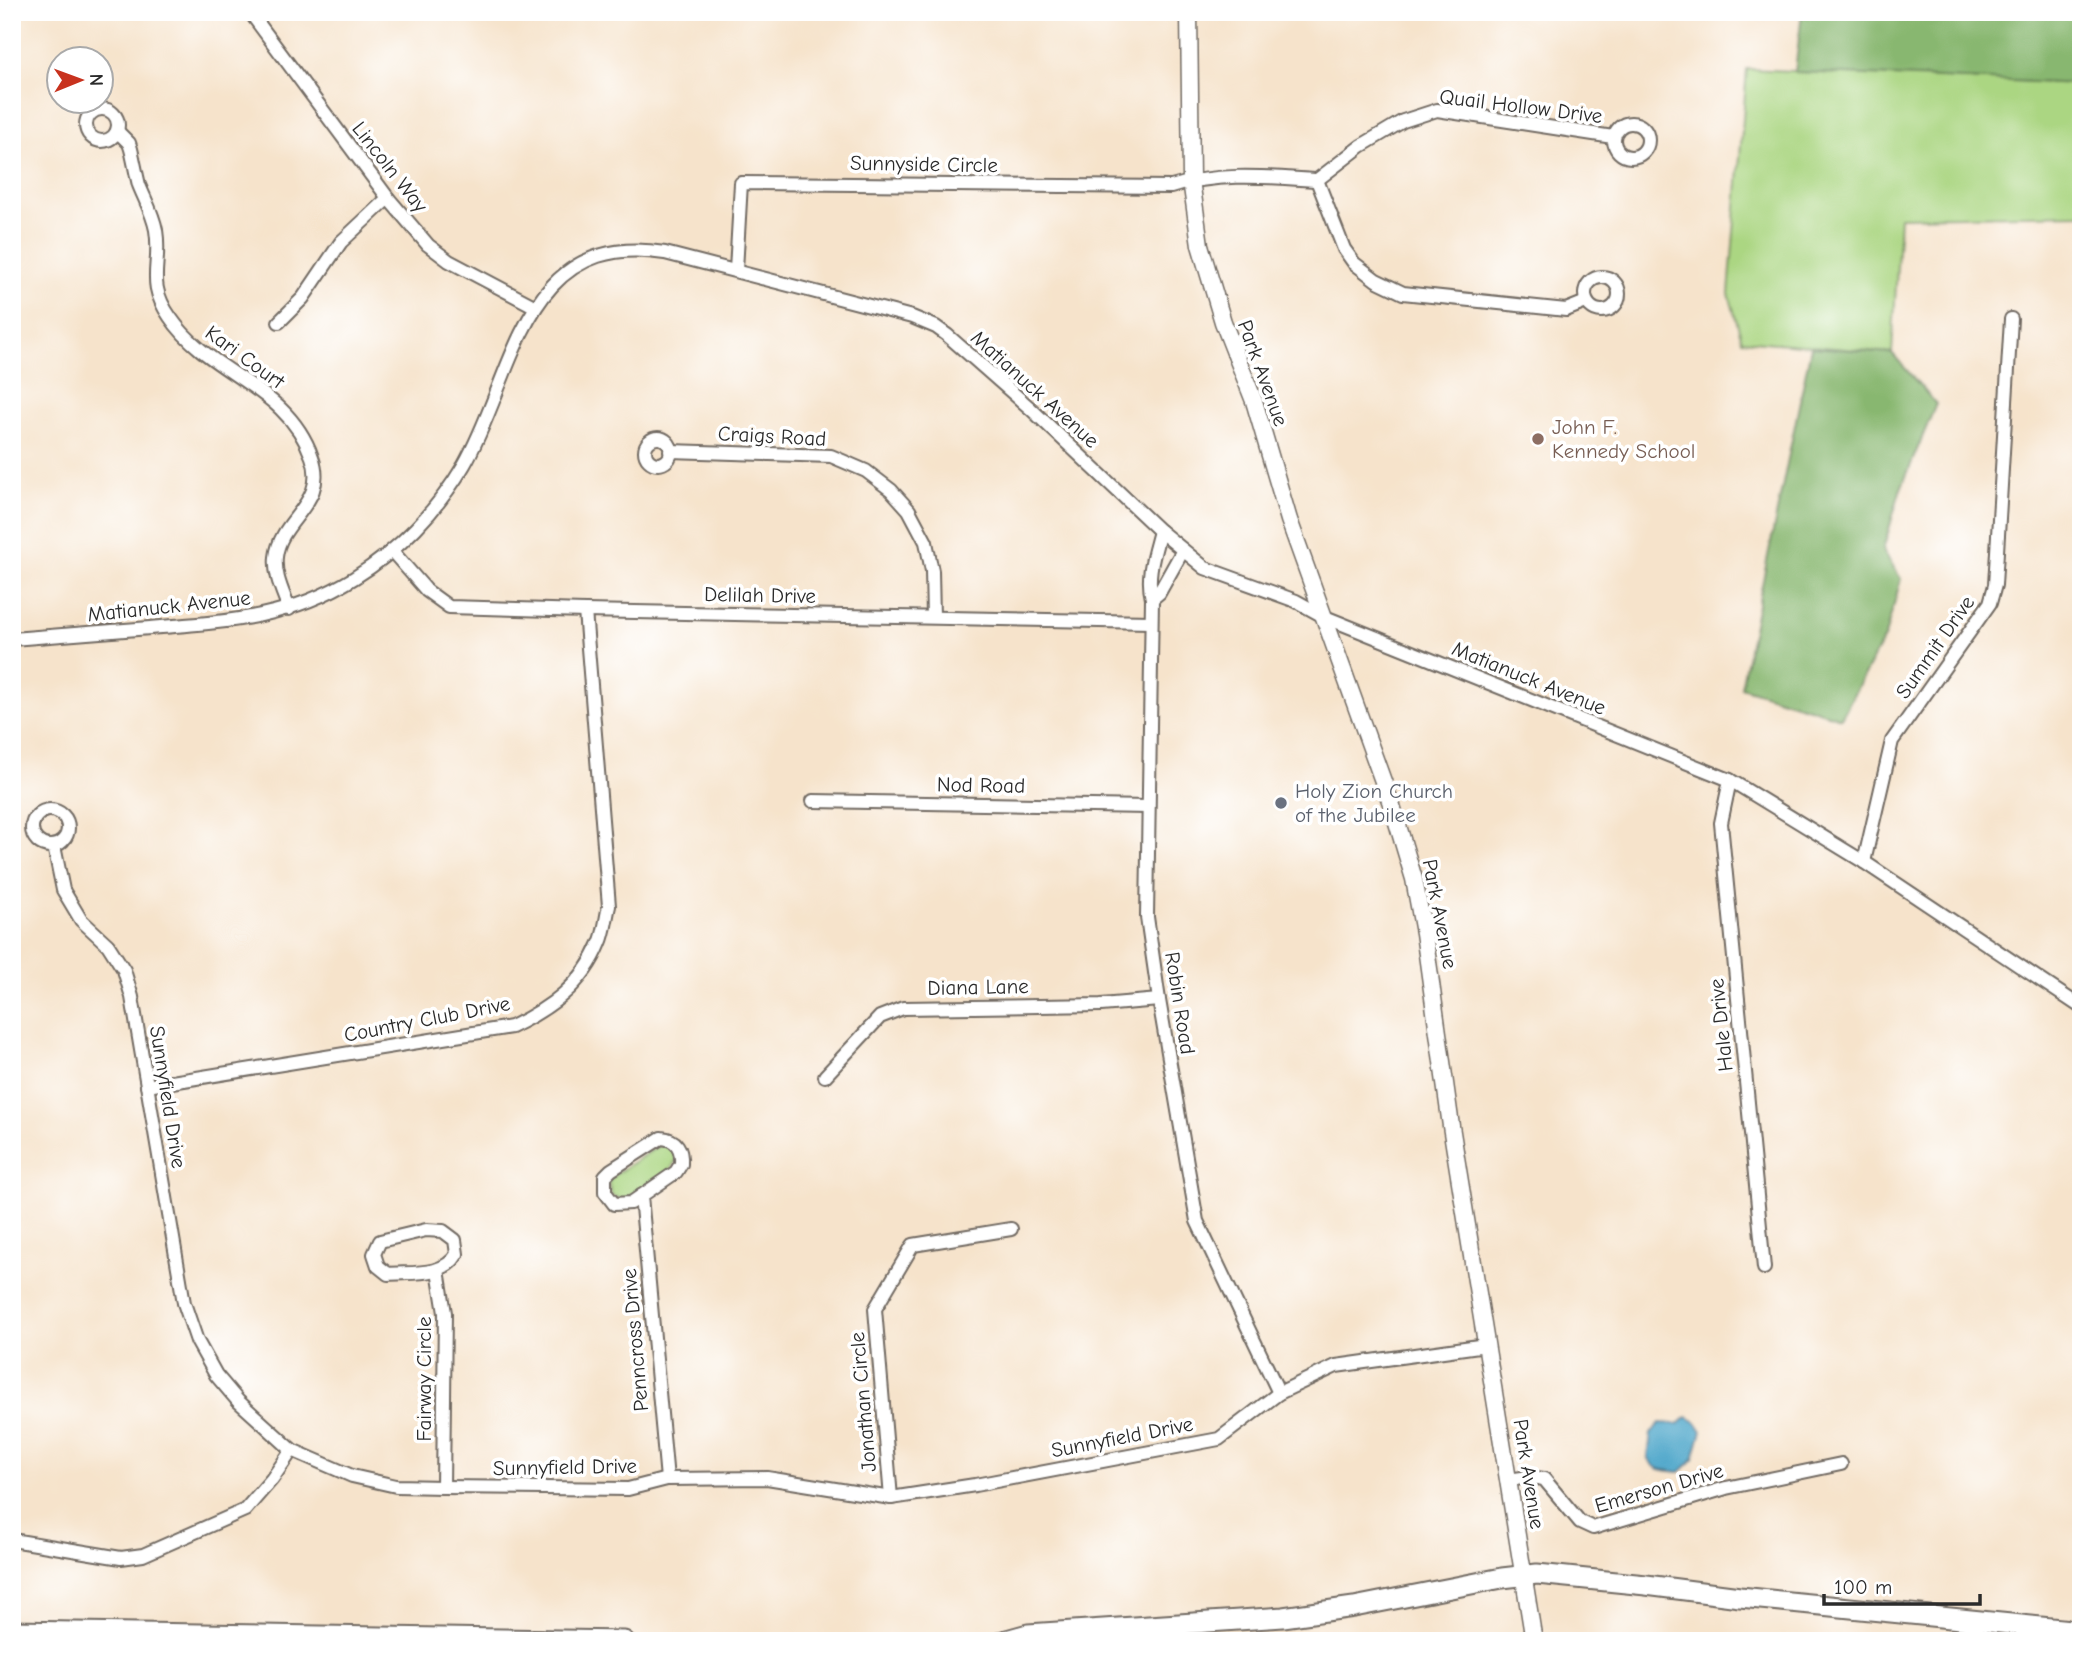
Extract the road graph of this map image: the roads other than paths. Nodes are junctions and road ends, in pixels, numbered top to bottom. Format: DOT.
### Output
graph roads {
  1 [pos="250,12"];
  2 [pos="1189,12"];
  3 [pos="117,131"];
  4 [pos="1613,137"];
  5 [pos="1191,180"];
  6 [pos="1317,180"];
  7 [pos="388,198"];
  8 [pos="736,270"];
  9 [pos="1586,302"];
  10 [pos="534,306"];
  11 [pos="2011,320"];
  12 [pos="279,322"];
  13 [pos="670,451"];
  14 [pos="1160,531"];
  15 [pos="1183,550"];
  16 [pos="391,551"];
  17 [pos="1152,599"];
  18 [pos="289,609"];
  19 [pos="586,611"];
  20 [pos="933,617"];
  21 [pos="1325,617"];
  22 [pos="1151,622"];
  23 [pos="12,639"];
  24 [pos="1730,780"];
  25 [pos="813,801"];
  26 [pos="1148,807"];
  27 [pos="54,846"];
  28 [pos="1864,862"];
  29 [pos="1159,1000"];
  30 [pos="2081,1007"];
  31 [pos="825,1076"];
  32 [pos="147,1086"];
  33 [pos="641,1196"];
  34 [pos="1011,1228"];
  35 [pos="1764,1268"];
  36 [pos="438,1270"];
  37 [pos="1486,1345"];
  38 [pos="1279,1392"];
  39 [pos="292,1450"];
  40 [pos="1841,1464"];
  41 [pos="667,1479"];
  42 [pos="1508,1480"];
  43 [pos="443,1488"];
  44 [pos="891,1498"];
  45 [pos="12,1540"];
  46 [pos="1524,1575"];
  47 [pos="12,1631"];
  48 [pos="2081,1631"];
  49 [pos="624,1641"];
  50 [pos="1003,1641"];
  51 [pos="1534,1641"];
  1 -- 7 [label="street, Lincoln Way"];
  2 -- 5 [label="main road, Park Avenue"];
  3 -- 18 [label="street, Kari Court"];
  4 -- 6 [label="street, Quail Hollow Drive"];
  5 -- 6 [label="street"];
  5 -- 8 [label="street, Sunnyside Circle"];
  5 -- 21 [label="main road, Park Avenue"];
  6 -- 9 [label="street"];
  7 -- 10 [label="street, Lincoln Way"];
  7 -- 12 [label="street"];
  8 -- 10 [label="street, Matianuck Avenue"];
  8 -- 14 [label="street, Matianuck Avenue"];
  10 -- 16 [label="street, Matianuck Avenue"];
  11 -- 28 [label="street, Summit Drive"];
  13 -- 20 [label="street, Craigs Road"];
  14 -- 15 [label="street, Matianuck Avenue"];
  14 -- 17 [label="street, Robin Road"];
  15 -- 17 [label="street"];
  15 -- 21 [label="street, Matianuck Avenue"];
  16 -- 18 [label="street, Matianuck Avenue"];
  16 -- 19 [label="street, Delilah Drive"];
  17 -- 22 [label="street, Robin Road"];
  18 -- 23 [label="street, Matianuck Avenue"];
  19 -- 20 [label="street, Delilah Drive"];
  19 -- 32 [label="street, Country Club Drive"];
  20 -- 22 [label="street, Delilah Drive"];
  21 -- 24 [label="street, Matianuck Avenue"];
  21 -- 37 [label="main road, Park Avenue"];
  22 -- 26 [label="street, Robin Road"];
  24 -- 28 [label="street, Matianuck Avenue"];
  24 -- 35 [label="street, Hale Drive"];
  25 -- 26 [label="street, Nod Road"];
  26 -- 29 [label="street, Robin Road"];
  27 -- 32 [label="street, Sunnyfield Drive"];
  28 -- 30 [label="street, Matianuck Avenue"];
  29 -- 31 [label="street, Diana Lane"];
  29 -- 38 [label="street, Robin Road"];
  32 -- 39 [label="street, Sunnyfield Drive"];
  33 -- 33 [label="street"];
  33 -- 41 [label="street, Penncross Drive"];
  34 -- 44 [label="street, Jonathan Circle"];
  36 -- 36 [label="street"];
  36 -- 43 [label="street, Fairway Circle"];
  37 -- 38 [label="street, Sunnyfield Drive"];
  37 -- 42 [label="main road, Park Avenue"];
  38 -- 44 [label="street, Sunnyfield Drive"];
  39 -- 43 [label="street, Sunnyfield Drive"];
  39 -- 45 [label="street"];
  40 -- 42 [label="street, Emerson Drive"];
  41 -- 43 [label="street, Sunnyfield Drive"];
  41 -- 44 [label="street, Sunnyfield Drive"];
  42 -- 46 [label="main road, Park Avenue"];
  46 -- 48 [label="highway"];
  46 -- 50 [label="highway"];
  46 -- 51 [label="main road, Park Avenue"];
  47 -- 49 [label="highway"];
}
